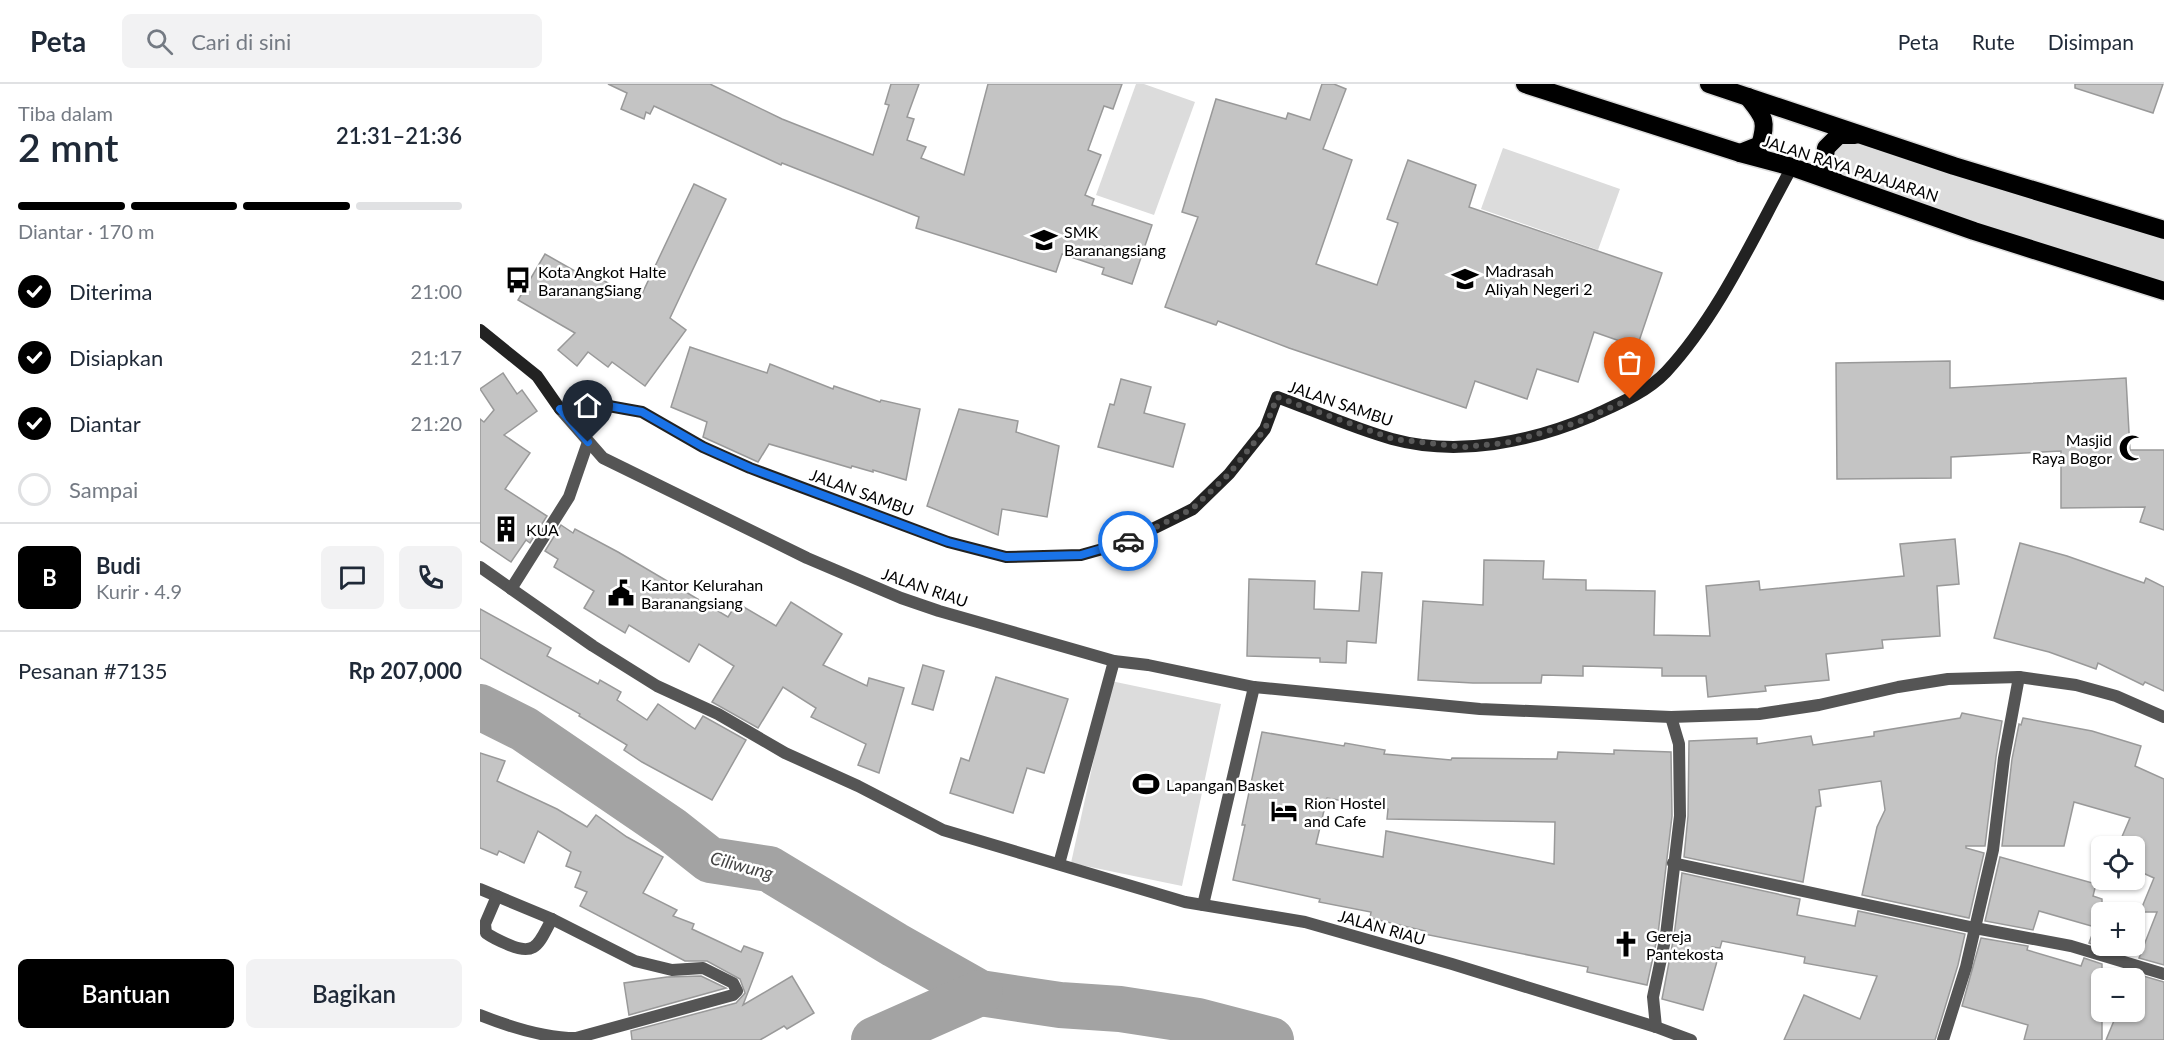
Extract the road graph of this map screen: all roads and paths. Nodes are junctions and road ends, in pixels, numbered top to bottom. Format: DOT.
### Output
graph roads {
  1 [pos="1525,84"];
  2 [pos="1709,84"];
  3 [pos="1748,97"];
  4 [pos="1859,135"];
  5 [pos="1740,153"];
  6 [pos="1792,166"];
  7 [pos="1836,182"];
  8 [pos="2164,230"];
  9 [pos="2164,291"];
  10 [pos="480,330"];
  11 [pos="560,409"];
  12 [pos="588,442"];
  13 [pos="480,567"];
  14 [pos="511,589"];
  15 [pos="1114,661"];
  16 [pos="2019,677"];
  17 [pos="1254,687"];
  18 [pos="1671,717"];
  19 [pos="2164,717"];
  20 [pos="1673,863"];
  21 [pos="1059,864"];
  22 [pos="480,889"];
  23 [pos="497,896"];
  24 [pos="1203,905"];
  25 [pos="552,919"];
  26 [pos="1975,928"];
  27 [pos="2164,974"];
  28 [pos="480,1015"];
  29 [pos="1656,1027"];
  30 [pos="1691,1040"];
  31 [pos="1943,1040"];
  1 -- 5 [label="highway, JALAN RAYA PAJAJARAN"];
  2 -- 3 [label="highway, JALAN RAYA PAJAJARAN"];
  3 -- 4 [label="highway, JALAN RAYA PAJAJARAN"];
  3 -- 5 [label="highway"];
  4 -- 7 [label="highway"];
  4 -- 8 [label="highway, JALAN RAYA PAJAJARAN"];
  5 -- 6 [label="highway, JALAN RAYA PAJAJARAN"];
  6 -- 7 [label="highway, JALAN RAYA PAJAJARAN"];
  6 -- 11 [label="street, JALAN SAMBU"];
  7 -- 9 [label="highway, JALAN RAYA PAJAJARAN"];
  10 -- 11 [label="street"];
  11 -- 12 [label="street, JALAN RIAU"];
  12 -- 14 [label="street"];
  12 -- 15 [label="street, JALAN RIAU"];
  13 -- 14 [label="street, JALAN RIAU"];
  14 -- 21 [label="street, JALAN RIAU"];
  15 -- 17 [label="street, JALAN RIAU"];
  15 -- 21 [label="street"];
  16 -- 18 [label="street, JALAN RIAU"];
  16 -- 19 [label="street, JALAN RIAU"];
  16 -- 26 [label="street"];
  17 -- 18 [label="street, JALAN RIAU"];
  17 -- 24 [label="street"];
  18 -- 20 [label="street"];
  20 -- 26 [label="street"];
  20 -- 29 [label="street"];
  21 -- 24 [label="street, JALAN RIAU"];
  22 -- 23 [label="street"];
  23 -- 25 [label="street"];
  23 -- 25 [label="street"];
  24 -- 29 [label="street, JALAN RIAU"];
  25 -- 28 [label="street"];
  26 -- 27 [label="street"];
  26 -- 31 [label="street"];
  29 -- 30 [label="street, JALAN RIAU"];
}
